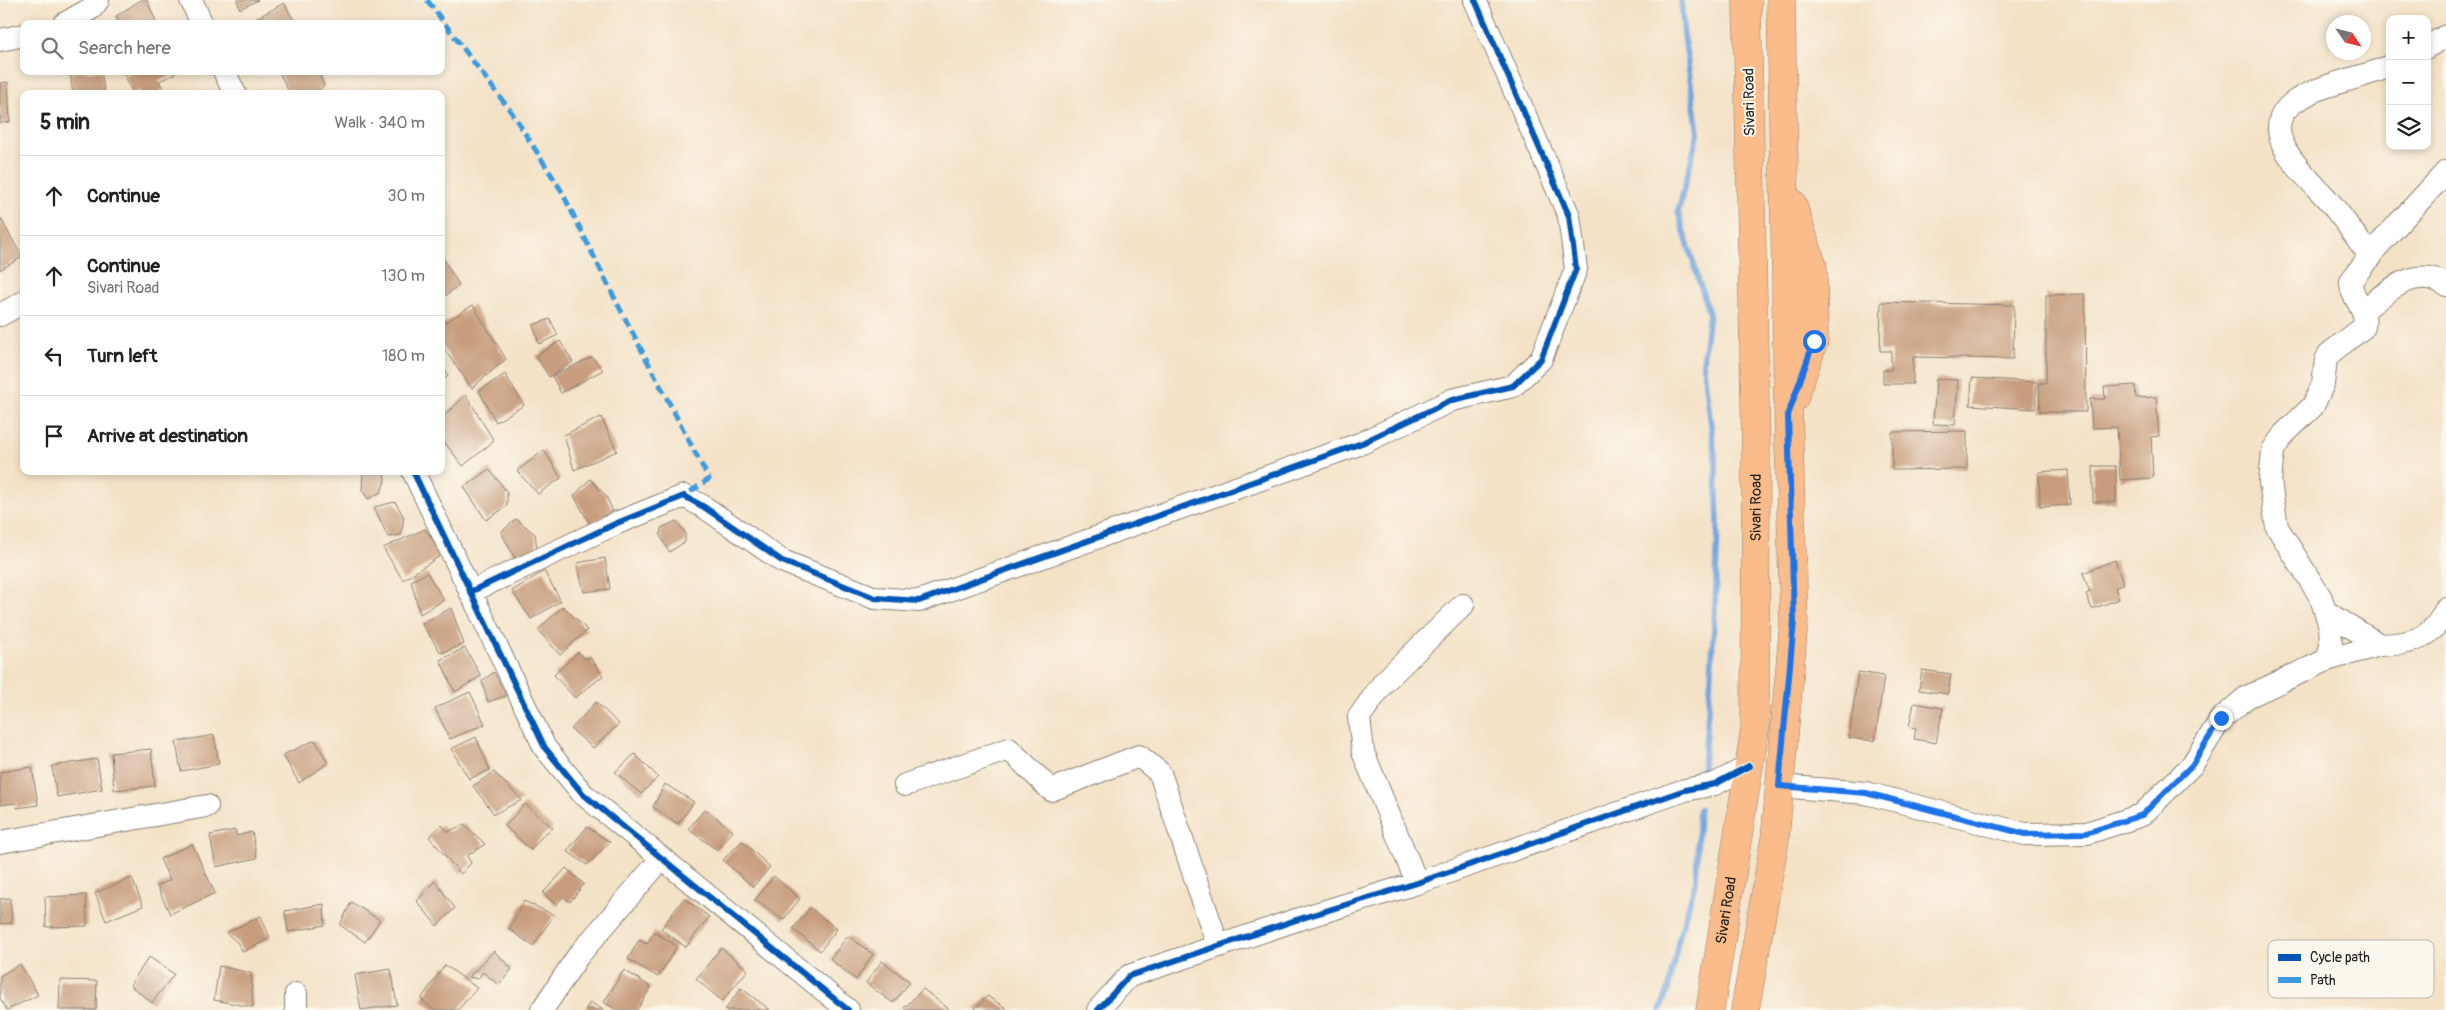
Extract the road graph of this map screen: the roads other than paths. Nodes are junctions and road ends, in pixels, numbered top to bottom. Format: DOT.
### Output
graph roads {
  1 [pos="98,0"];
  2 [pos="191,0"];
  3 [pos="1475,0"];
  4 [pos="1747,0"];
  5 [pos="1781,0"];
  6 [pos="71,20"];
  7 [pos="200,20"];
  8 [pos="20,36"];
  9 [pos="2446,36"];
  10 [pos="0,40"];
  11 [pos="2431,45"];
  12 [pos="2386,68"];
  13 [pos="226,75"];
  14 [pos="233,90"];
  15 [pos="2446,172"];
  16 [pos="2371,257"];
  17 [pos="2446,285"];
  18 [pos="20,304"];
  19 [pos="2363,311"];
  20 [pos="0,315"];
  21 [pos="415,475"];
  22 [pos="470,592"];
  23 [pos="1464,605"];
  24 [pos="2446,608"];
  25 [pos="2325,611"];
  26 [pos="2380,645"];
  27 [pos="2327,660"];
  28 [pos="1749,766"];
  29 [pos="1715,784"];
  30 [pos="905,785"];
  31 [pos="1779,786"];
  32 [pos="207,806"];
  33 [pos="1741,816"];
  34 [pos="0,842"];
  35 [pos="662,858"];
  36 [pos="1417,883"];
  37 [pos="1218,946"];
  38 [pos="542,1010"];
  39 [pos="848,1010"];
  40 [pos="1098,1010"];
  41 [pos="1710,1010"];
  42 [pos="1745,1010"];
  1 -- 6 [label="street"];
  2 -- 7 [label="street"];
  3 -- 22 [label="street"];
  4 -- 28 [label="main road, Sivari Road"];
  5 -- 31 [label="main road"];
  8 -- 10 [label="street"];
  9 -- 11 [label="street"];
  12 -- 16 [label="street"];
  13 -- 14 [label="street"];
  15 -- 16 [label="street"];
  16 -- 19 [label="street"];
  17 -- 19 [label="street"];
  18 -- 20 [label="street"];
  19 -- 25 [label="street"];
  21 -- 22 [label="street"];
  22 -- 35 [label="street"];
  23 -- 36 [label="street"];
  24 -- 26 [label="street"];
  25 -- 26 [label="street"];
  25 -- 27 [label="street"];
  26 -- 27 [label="street"];
  27 -- 31 [label="street"];
  28 -- 29 [label="street"];
  28 -- 33 [label="main road, Sivari Road"];
  29 -- 33 [label="street"];
  29 -- 36 [label="street"];
  30 -- 37 [label="street"];
  31 -- 42 [label="main road"];
  32 -- 34 [label="street"];
  33 -- 41 [label="main road, Sivari Road"];
  35 -- 38 [label="street"];
  35 -- 39 [label="street"];
  36 -- 37 [label="street"];
  37 -- 40 [label="street"];
}
